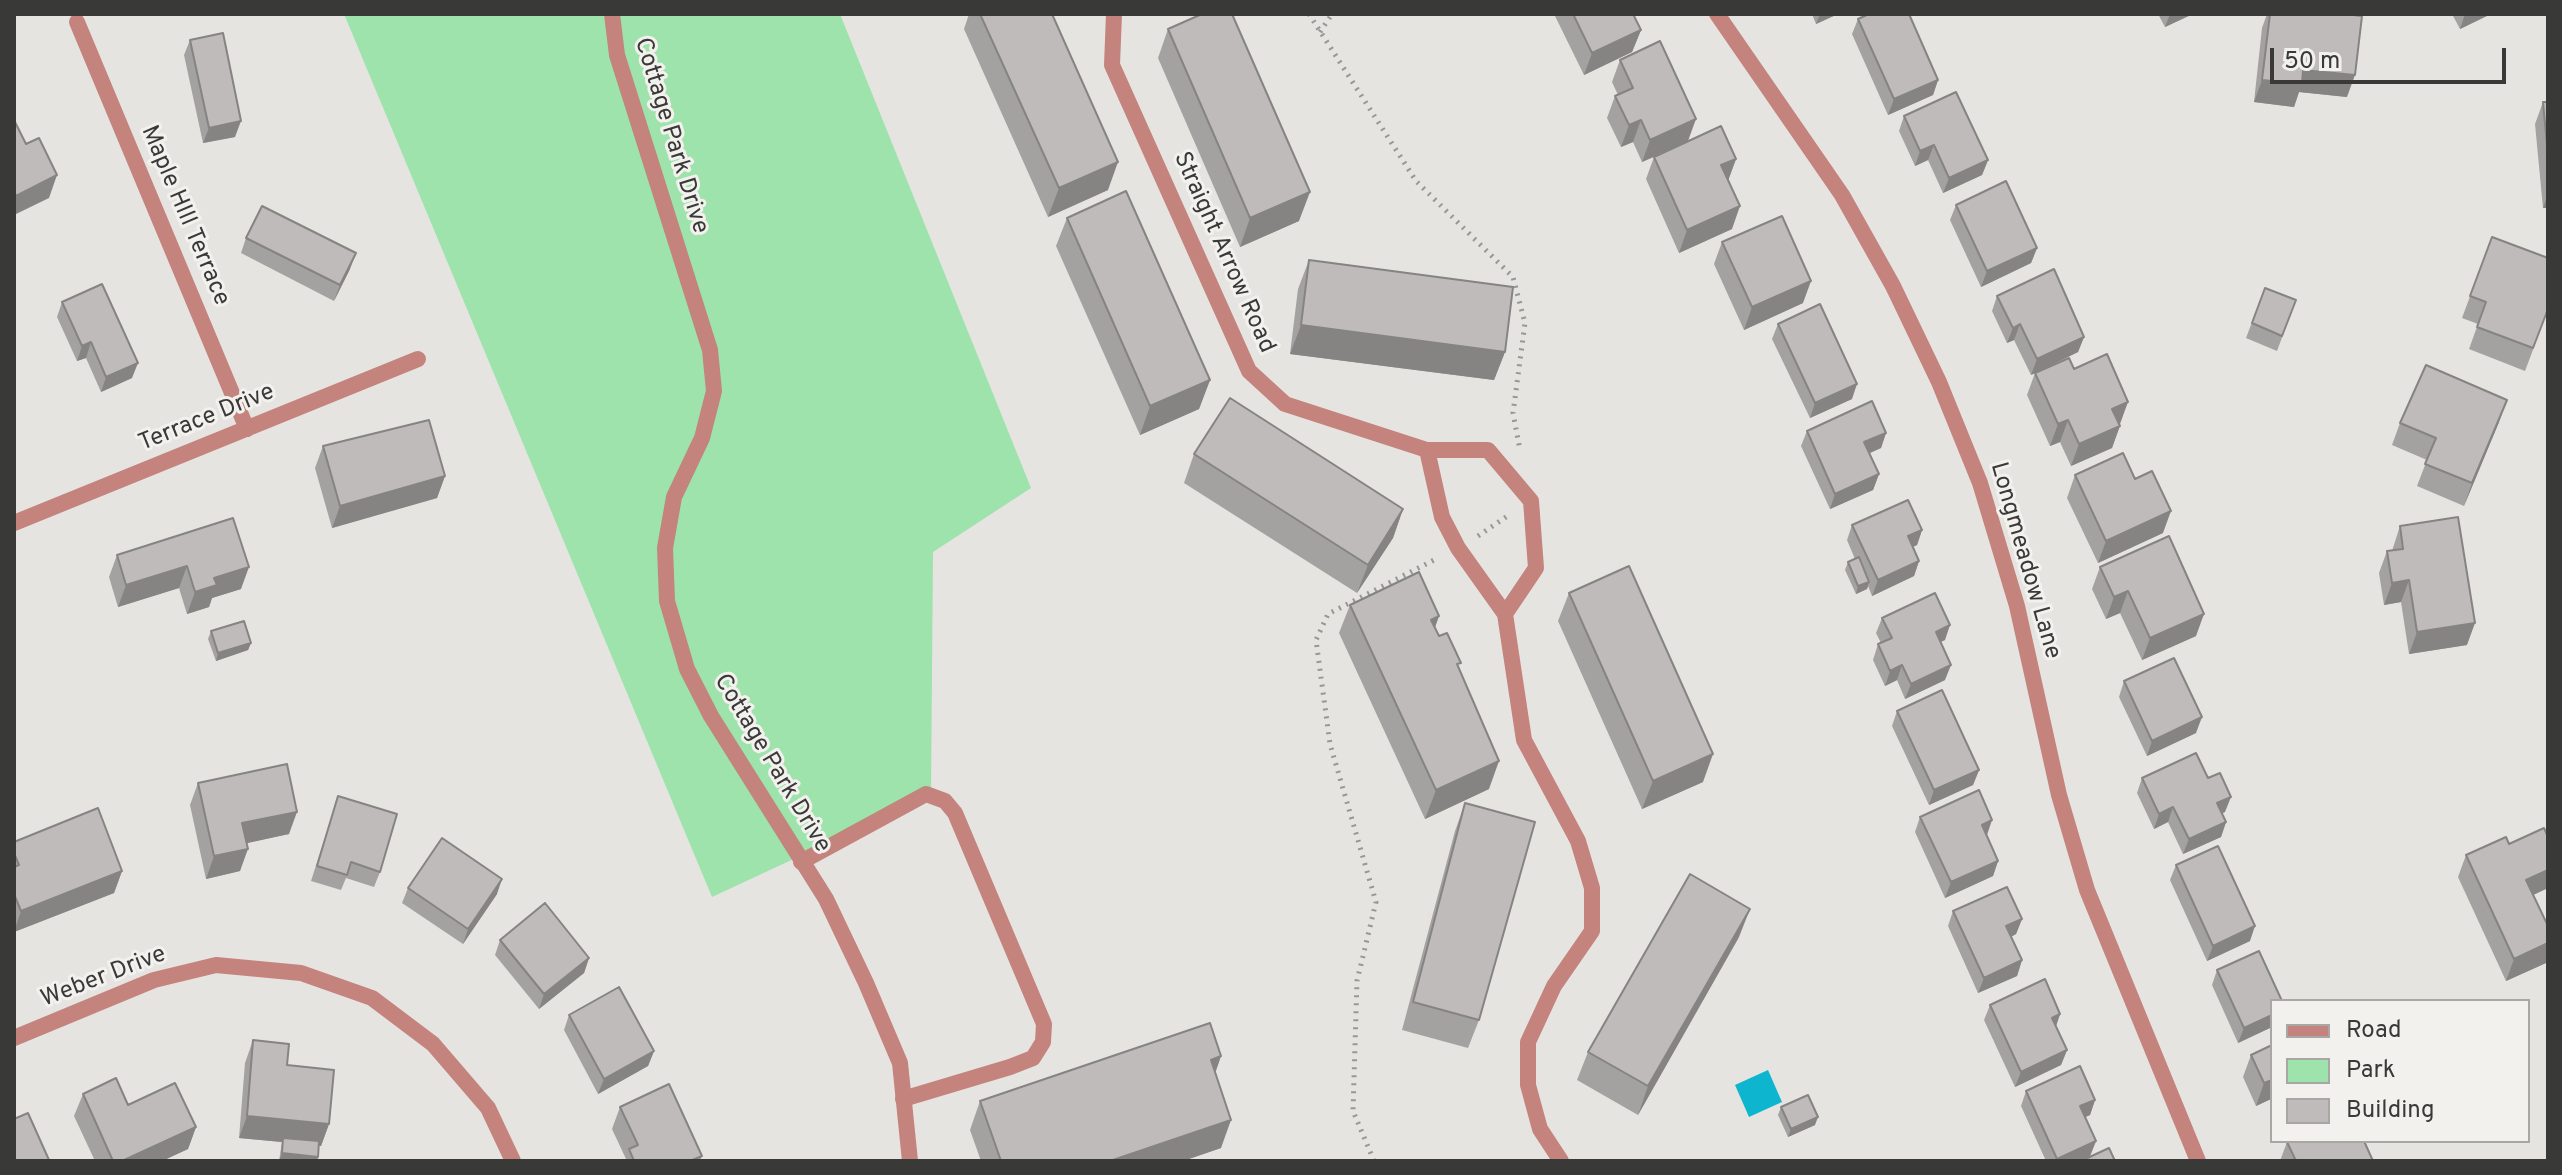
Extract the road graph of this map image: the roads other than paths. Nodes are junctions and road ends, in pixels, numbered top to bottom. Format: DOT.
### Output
graph roads {
  1 [pos="612,14"];
  2 [pos="1114,14"];
  3 [pos="1717,14"];
  4 [pos="77,22"];
  5 [pos="418,359"];
  6 [pos="247,429"];
  7 [pos="1427,450"];
  8 [pos="14,523"];
  9 [pos="1505,614"];
  10 [pos="801,862"];
  11 [pos="14,1038"];
  12 [pos="903,1099"];
  13 [pos="513,1161"];
  14 [pos="910,1161"];
  15 [pos="1561,1161"];
  16 [pos="2198,1161"];
  1 -- 10 [label="street, Cottage Park Drive"];
  2 -- 7 [label="street, Straight Arrow Road"];
  3 -- 16 [label="street, Longmeadow Lane"];
  4 -- 6 [label="street, Maple HIll Terrace"];
  5 -- 6 [label="street, Terrace Drive"];
  6 -- 8 [label="street, Terrace Drive"];
  7 -- 9 [label="street"];
  7 -- 9 [label="street, Straight Arrow Road"];
  9 -- 15 [label="street"];
  10 -- 12 [label="street, Cottage Park Drive"];
  10 -- 12 [label="street"];
  11 -- 13 [label="street, Weber Drive"];
  12 -- 14 [label="street, Cottage Park Drive"];
}
